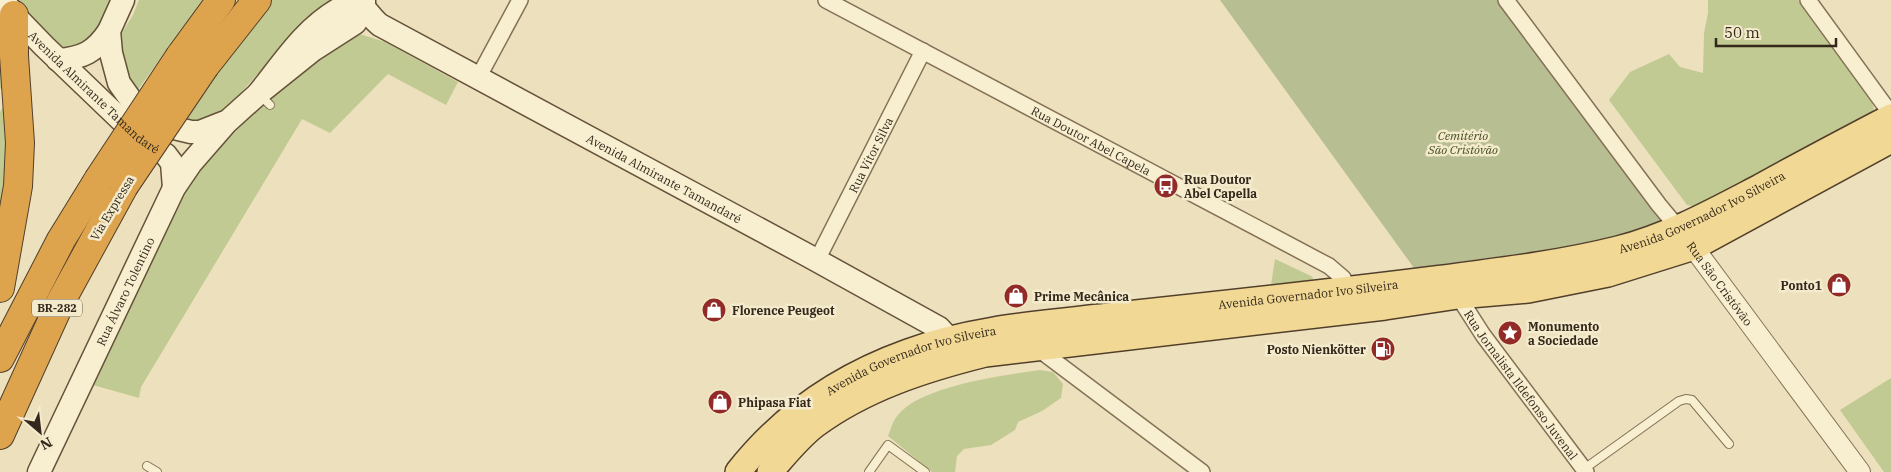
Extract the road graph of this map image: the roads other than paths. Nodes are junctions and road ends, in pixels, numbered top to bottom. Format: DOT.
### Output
graph roads {
  1 [pos="123,0"];
  2 [pos="221,0"];
  3 [pos="257,0"];
  4 [pos="520,0"];
  5 [pos="826,0"];
  6 [pos="1506,0"];
  7 [pos="1808,0"];
  8 [pos="9,7"];
  9 [pos="365,13"];
  10 [pos="110,31"];
  11 [pos="924,51"];
  12 [pos="58,60"];
  13 [pos="478,78"];
  14 [pos="1891,115"];
  15 [pos="228,121"];
  16 [pos="1891,140"];
  17 [pos="174,188"];
  18 [pos="1732,215"];
  19 [pos="1687,238"];
  20 [pos="817,260"];
  21 [pos="0,288"];
  22 [pos="1458,296"];
  23 [pos="1349,300"];
  24 [pos="950,340"];
  25 [pos="1038,348"];
  26 [pos="0,358"];
  27 [pos="0,435"];
  28 [pos="1729,444"];
  29 [pos="147,466"];
  30 [pos="1585,470"];
  31 [pos="39,472"];
  32 [pos="157,472"];
  33 [pos="738,472"];
  34 [pos="770,472"];
  35 [pos="869,472"];
  36 [pos="925,472"];
  37 [pos="1202,472"];
  38 [pos="1860,472"];
  1 -- 10 [label="main road, Avenida Almirante Tamandaré"];
  2 -- 26 [label="highway, Via Expressa / BR-282, bridge"];
  3 -- 27 [label="highway, Via Expressa / BR-282, bridge"];
  4 -- 13 [label="street"];
  5 -- 11 [label="street, Rua Doutor Abel Capela"];
  6 -- 19 [label="street, Rua São Cristóvão"];
  7 -- 14 [label="street"];
  8 -- 12 [label="main road, Avenida Almirante Tamandaré"];
  8 -- 21 [label="highway"];
  9 -- 13 [label="main road, Avenida Almirante Tamandaré"];
  9 -- 15 [label="main road, Avenida Almirante Tamandaré"];
  10 -- 12 [label="main road"];
  10 -- 15 [label="main road, Avenida Almirante Tamandaré"];
  11 -- 20 [label="street, Rua Vítor Silva"];
  11 -- 23 [label="street, Rua Doutor Abel Capela"];
  12 -- 17 [label="main road, Avenida Almirante Tamandaré"];
  13 -- 20 [label="main road, Avenida Almirante Tamandaré"];
  14 -- 18 [label="main road, Avenida Governador Ivo Silveira"];
  15 -- 17 [label="main road, Rua Álvaro Tolentino"];
  16 -- 18 [label="main road, Avenida Governador Ivo Silveira"];
  17 -- 31 [label="main road, Rua Álvaro Tolentino"];
  18 -- 19 [label="main road, Avenida Governador Ivo Silveira"];
  19 -- 22 [label="main road, Avenida Governador Ivo Silveira"];
  19 -- 23 [label="main road, Avenida Governador Ivo Silveira"];
  19 -- 38 [label="street, Rua São Cristóvão"];
  20 -- 24 [label="main road, Avenida Almirante Tamandaré"];
  22 -- 23 [label="main road, Avenida Governador Ivo Silveira"];
  22 -- 30 [label="street, Rua Jornalista Ildefonso Juvenal"];
  23 -- 24 [label="main road, Avenida Governador Ivo Silveira"];
  23 -- 25 [label="main road, Avenida Governador Ivo Silveira"];
  24 -- 33 [label="main road, Avenida Governador Ivo Silveira"];
  25 -- 34 [label="main road, Avenida Governador Ivo Silveira"];
  25 -- 37 [label="street"];
  28 -- 30 [label="lane"];
  29 -- 32 [label="lane"];
  35 -- 36 [label="lane"];
}
